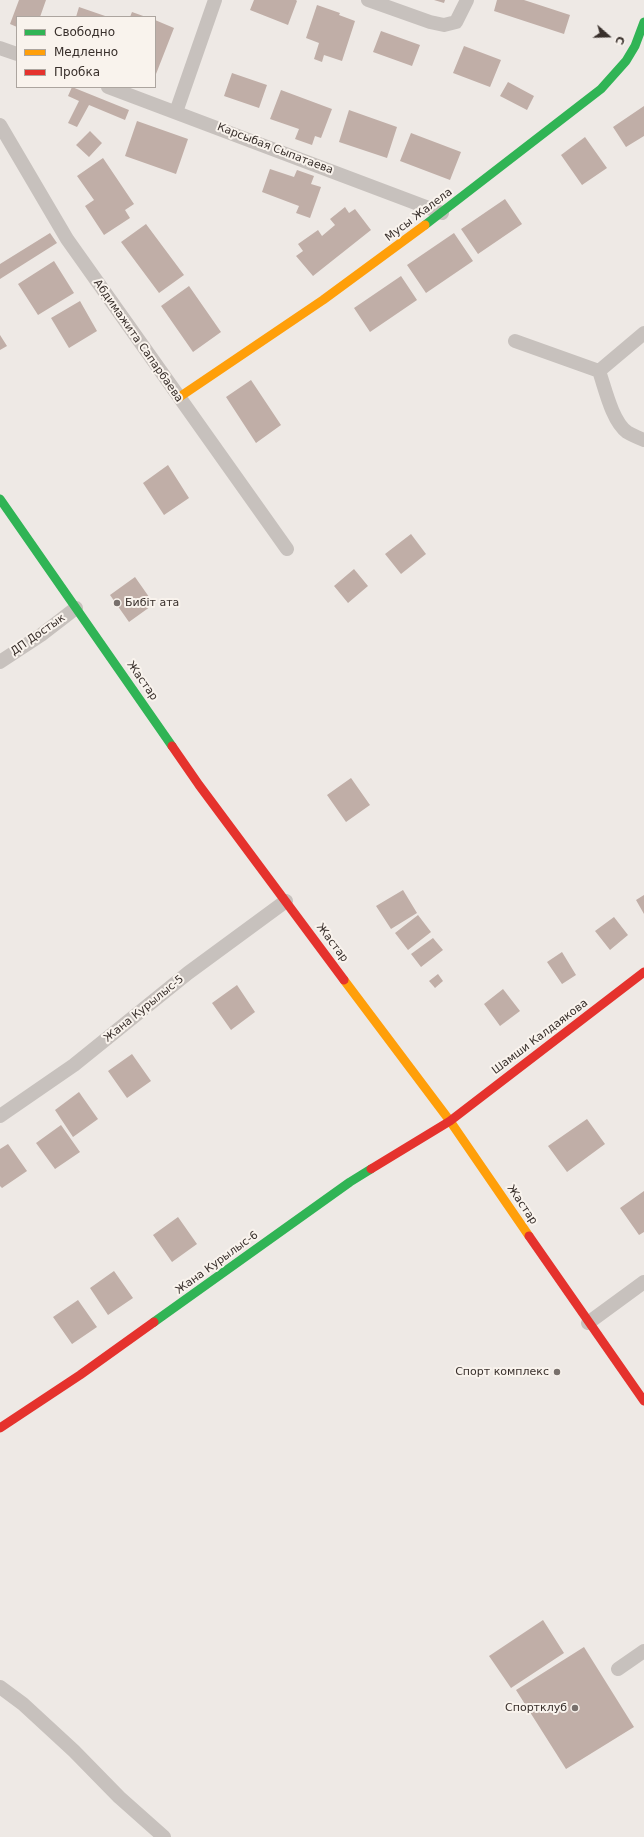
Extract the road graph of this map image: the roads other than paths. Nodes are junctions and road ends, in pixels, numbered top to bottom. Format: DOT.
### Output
graph roads {
  1 [pos="215,0"];
  2 [pos="368,0"];
  3 [pos="467,0"];
  4 [pos="644,22"];
  5 [pos="0,48"];
  6 [pos="16,54"];
  7 [pos="111,88"];
  8 [pos="176,112"];
  9 [pos="0,126"];
  10 [pos="442,213"];
  11 [pos="644,333"];
  12 [pos="515,341"];
  13 [pos="599,370"];
  14 [pos="178,398"];
  15 [pos="644,440"];
  16 [pos="0,499"];
  17 [pos="286,549"];
  18 [pos="76,608"];
  19 [pos="0,662"];
  20 [pos="286,901"];
  21 [pos="644,972"];
  22 [pos="0,1116"];
  23 [pos="450,1121"];
  24 [pos="644,1282"];
  25 [pos="588,1323"];
  26 [pos="644,1401"];
  27 [pos="0,1428"];
  28 [pos="644,1651"];
  29 [pos="618,1668"];
  30 [pos="0,1687"];
  31 [pos="164,1837"];
  1 -- 8 [label="street"];
  2 -- 3 [label="street"];
  4 -- 10 [label="street, Мусы Жалела"];
  5 -- 6 [label="street"];
  7 -- 8 [label="street, Карсыбая Сыпатаева"];
  8 -- 10 [label="street, Карсыбая Сыпатаева"];
  9 -- 14 [label="street, Абдимажита Сапарбаева"];
  10 -- 14 [label="street, Мусы Жалела"];
  11 -- 13 [label="street"];
  12 -- 13 [label="street"];
  13 -- 15 [label="street"];
  14 -- 17 [label="street, Абдимажита Сапарбаева"];
  16 -- 18 [label="street, Жастар"];
  18 -- 19 [label="street, ДП Достык"];
  18 -- 20 [label="street, Жастар"];
  20 -- 22 [label="street, Жана Курылыс-5"];
  20 -- 23 [label="street, Жастар"];
  21 -- 23 [label="street, Шамши Калдаякова"];
  23 -- 25 [label="street, Жастар"];
  23 -- 27 [label="street, Жана Курылыс-6"];
  24 -- 25 [label="street"];
  25 -- 26 [label="street, Жастар"];
  28 -- 29 [label="street"];
  30 -- 31 [label="street"];
}
